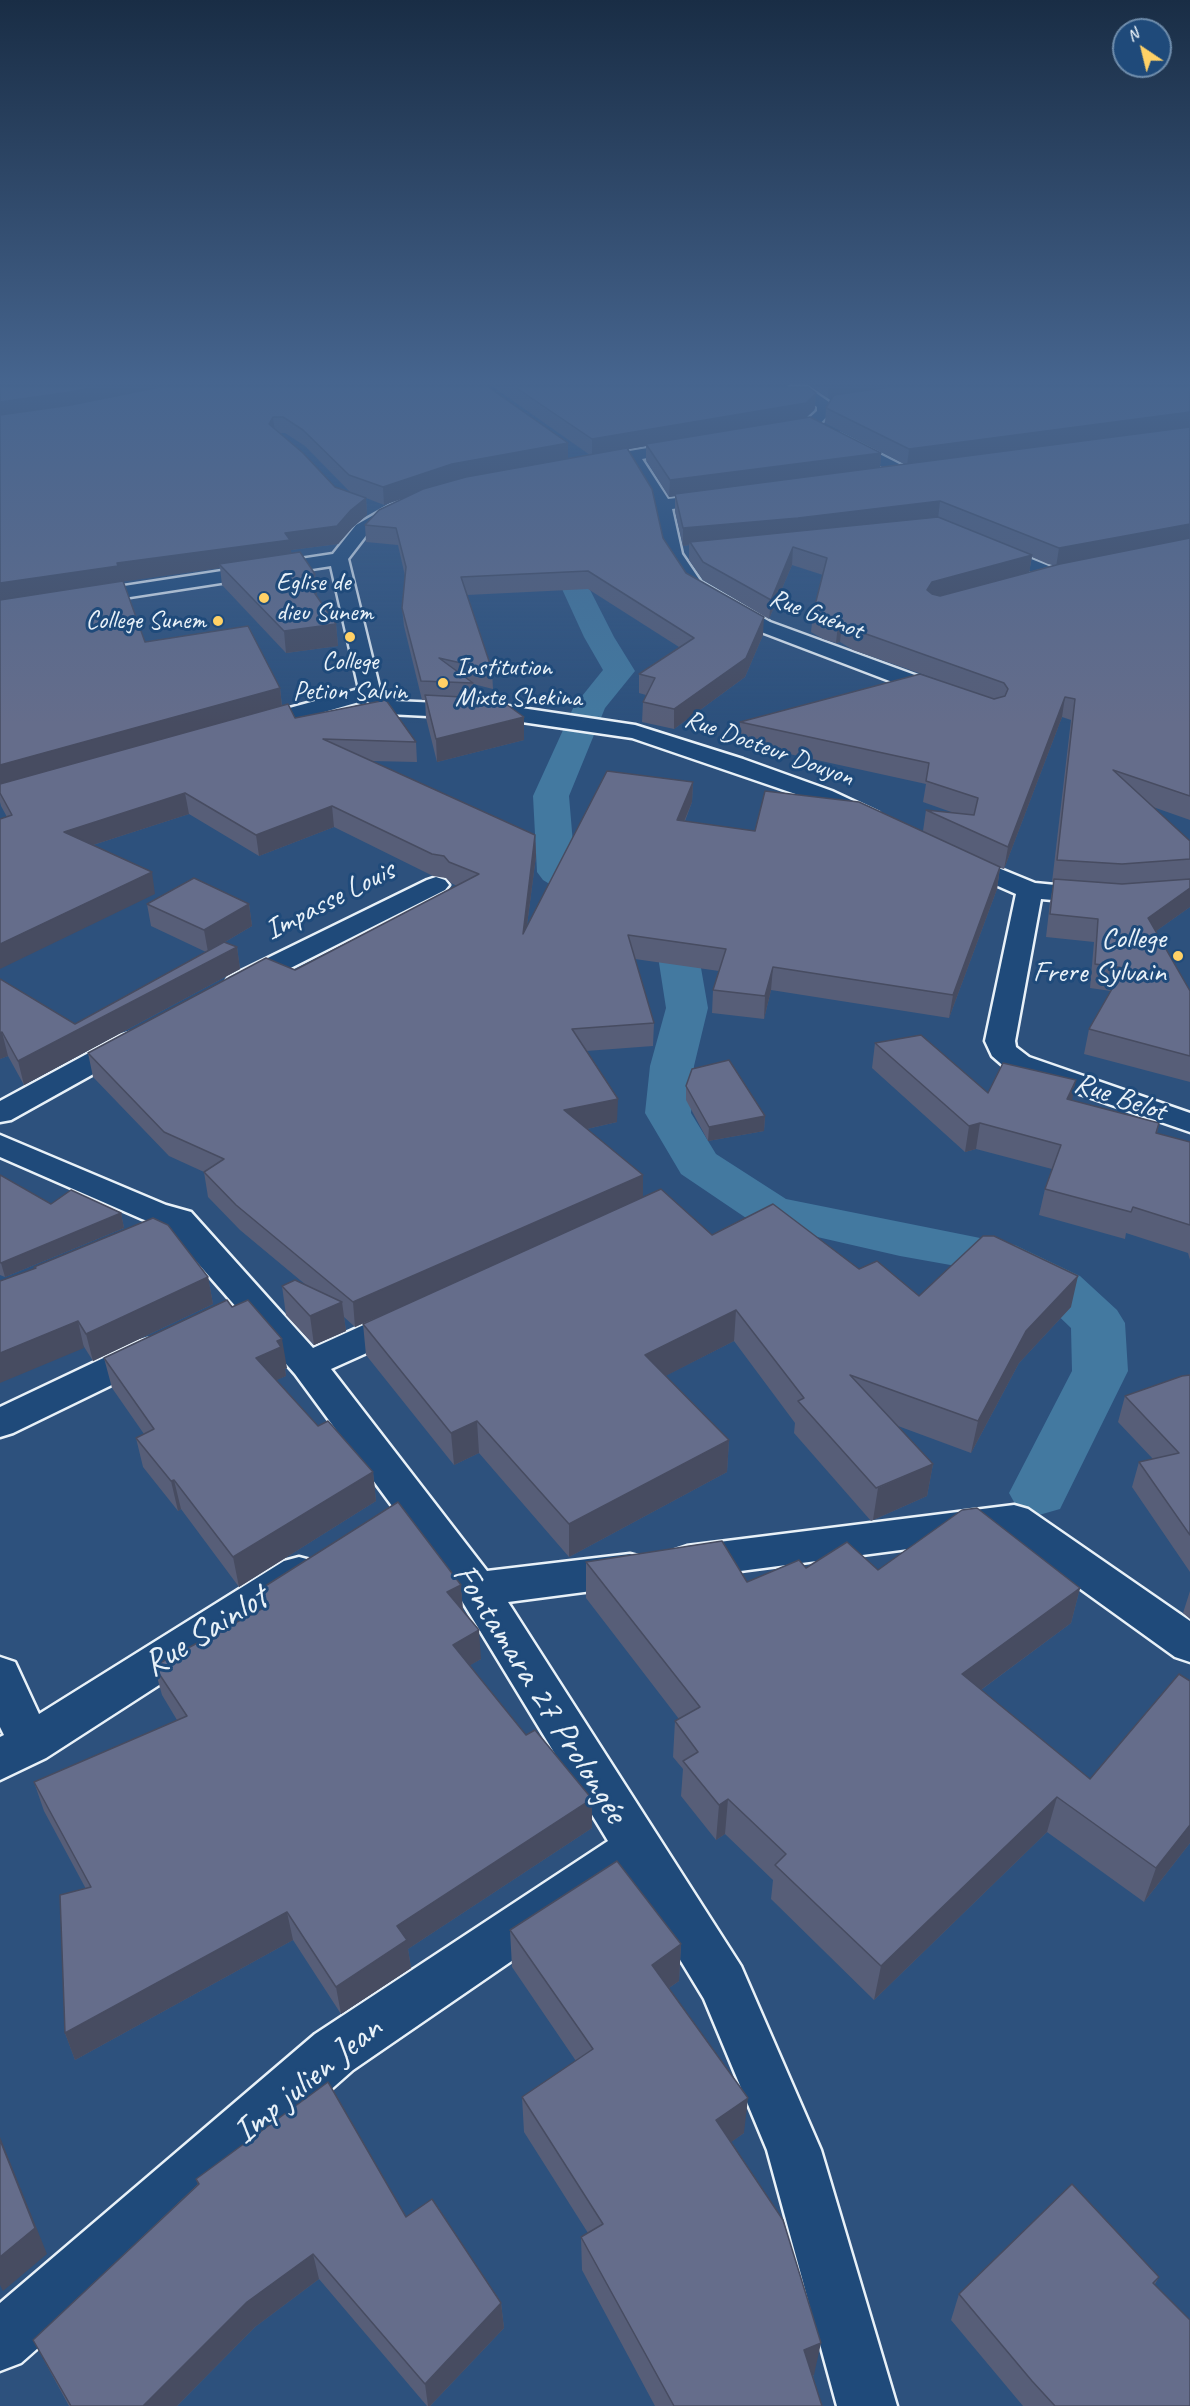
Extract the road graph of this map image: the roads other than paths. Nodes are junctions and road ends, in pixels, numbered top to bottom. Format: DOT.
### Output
graph roads {
  1 [pos="659,499"];
  2 [pos="707,499"];
  3 [pos="410,502"];
  4 [pos="663,505"];
  5 [pos="365,506"];
  6 [pos="386,513"];
  7 [pos="970,539"];
  8 [pos="696,552"];
  9 [pos="673,554"];
  10 [pos="339,559"];
  11 [pos="1076,571"];
  12 [pos="1054,575"];
  13 [pos="1022,584"];
  14 [pos="0,611"];
  15 [pos="370,692"];
  16 [pos="963,700"];
  17 [pos="224,733"];
  18 [pos="891,828"];
  19 [pos="931,847"];
  20 [pos="436,885"];
  21 [pos="1030,890"];
  22 [pos="1117,897"];
  23 [pos="219,993"];
  24 [pos="157,1027"];
  25 [pos="0,1113"];
  26 [pos="1190,1123"];
  27 [pos="0,1145"];
  28 [pos="179,1220"];
  29 [pos="137,1238"];
  30 [pos="435,1308"];
  31 [pos="177,1338"];
  32 [pos="308,1365"];
  33 [pos="0,1423"];
  34 [pos="331,1553"];
  35 [pos="477,1589"];
  36 [pos="1190,1644"];
  37 [pos="0,1676"];
  38 [pos="15,1752"];
  39 [pos="637,1848"];
  40 [pos="0,2343"];
  41 [pos="867,2406"];
  1 -- 4 [label="street, Rue Guénot"];
  2 -- 4 [label="street"];
  3 -- 6 [label="street"];
  4 -- 9 [label="street, Rue Guénot"];
  5 -- 6 [label="street"];
  6 -- 10 [label="street"];
  7 -- 12 [label="street"];
  8 -- 9 [label="street"];
  9 -- 16 [label="street, Rue Guénot"];
  10 -- 14 [label="street"];
  10 -- 15 [label="street"];
  11 -- 12 [label="street"];
  12 -- 13 [label="street"];
  15 -- 17 [label="street"];
  15 -- 18 [label="street, Rue Docteur Douyon"];
  19 -- 21 [label="street"];
  20 -- 23 [label="street, Impasse Louis"];
  21 -- 22 [label="street"];
  21 -- 26 [label="street, Rue Belot"];
  24 -- 25 [label="street"];
  27 -- 28 [label="street"];
  28 -- 29 [label="street"];
  28 -- 32 [label="street, Fontamara 27 Prolongée"];
  30 -- 32 [label="street"];
  31 -- 33 [label="street"];
  32 -- 35 [label="street, Fontamara 27 Prolongée"];
  34 -- 38 [label="street, Rue Sainlot"];
  35 -- 36 [label="street"];
  35 -- 39 [label="street, Fontamara 27 Prolongée"];
  37 -- 38 [label="street"];
  39 -- 40 [label="street, Imp julien Jean"];
  39 -- 41 [label="street, Fontamara 27 Prolongée"];
}
